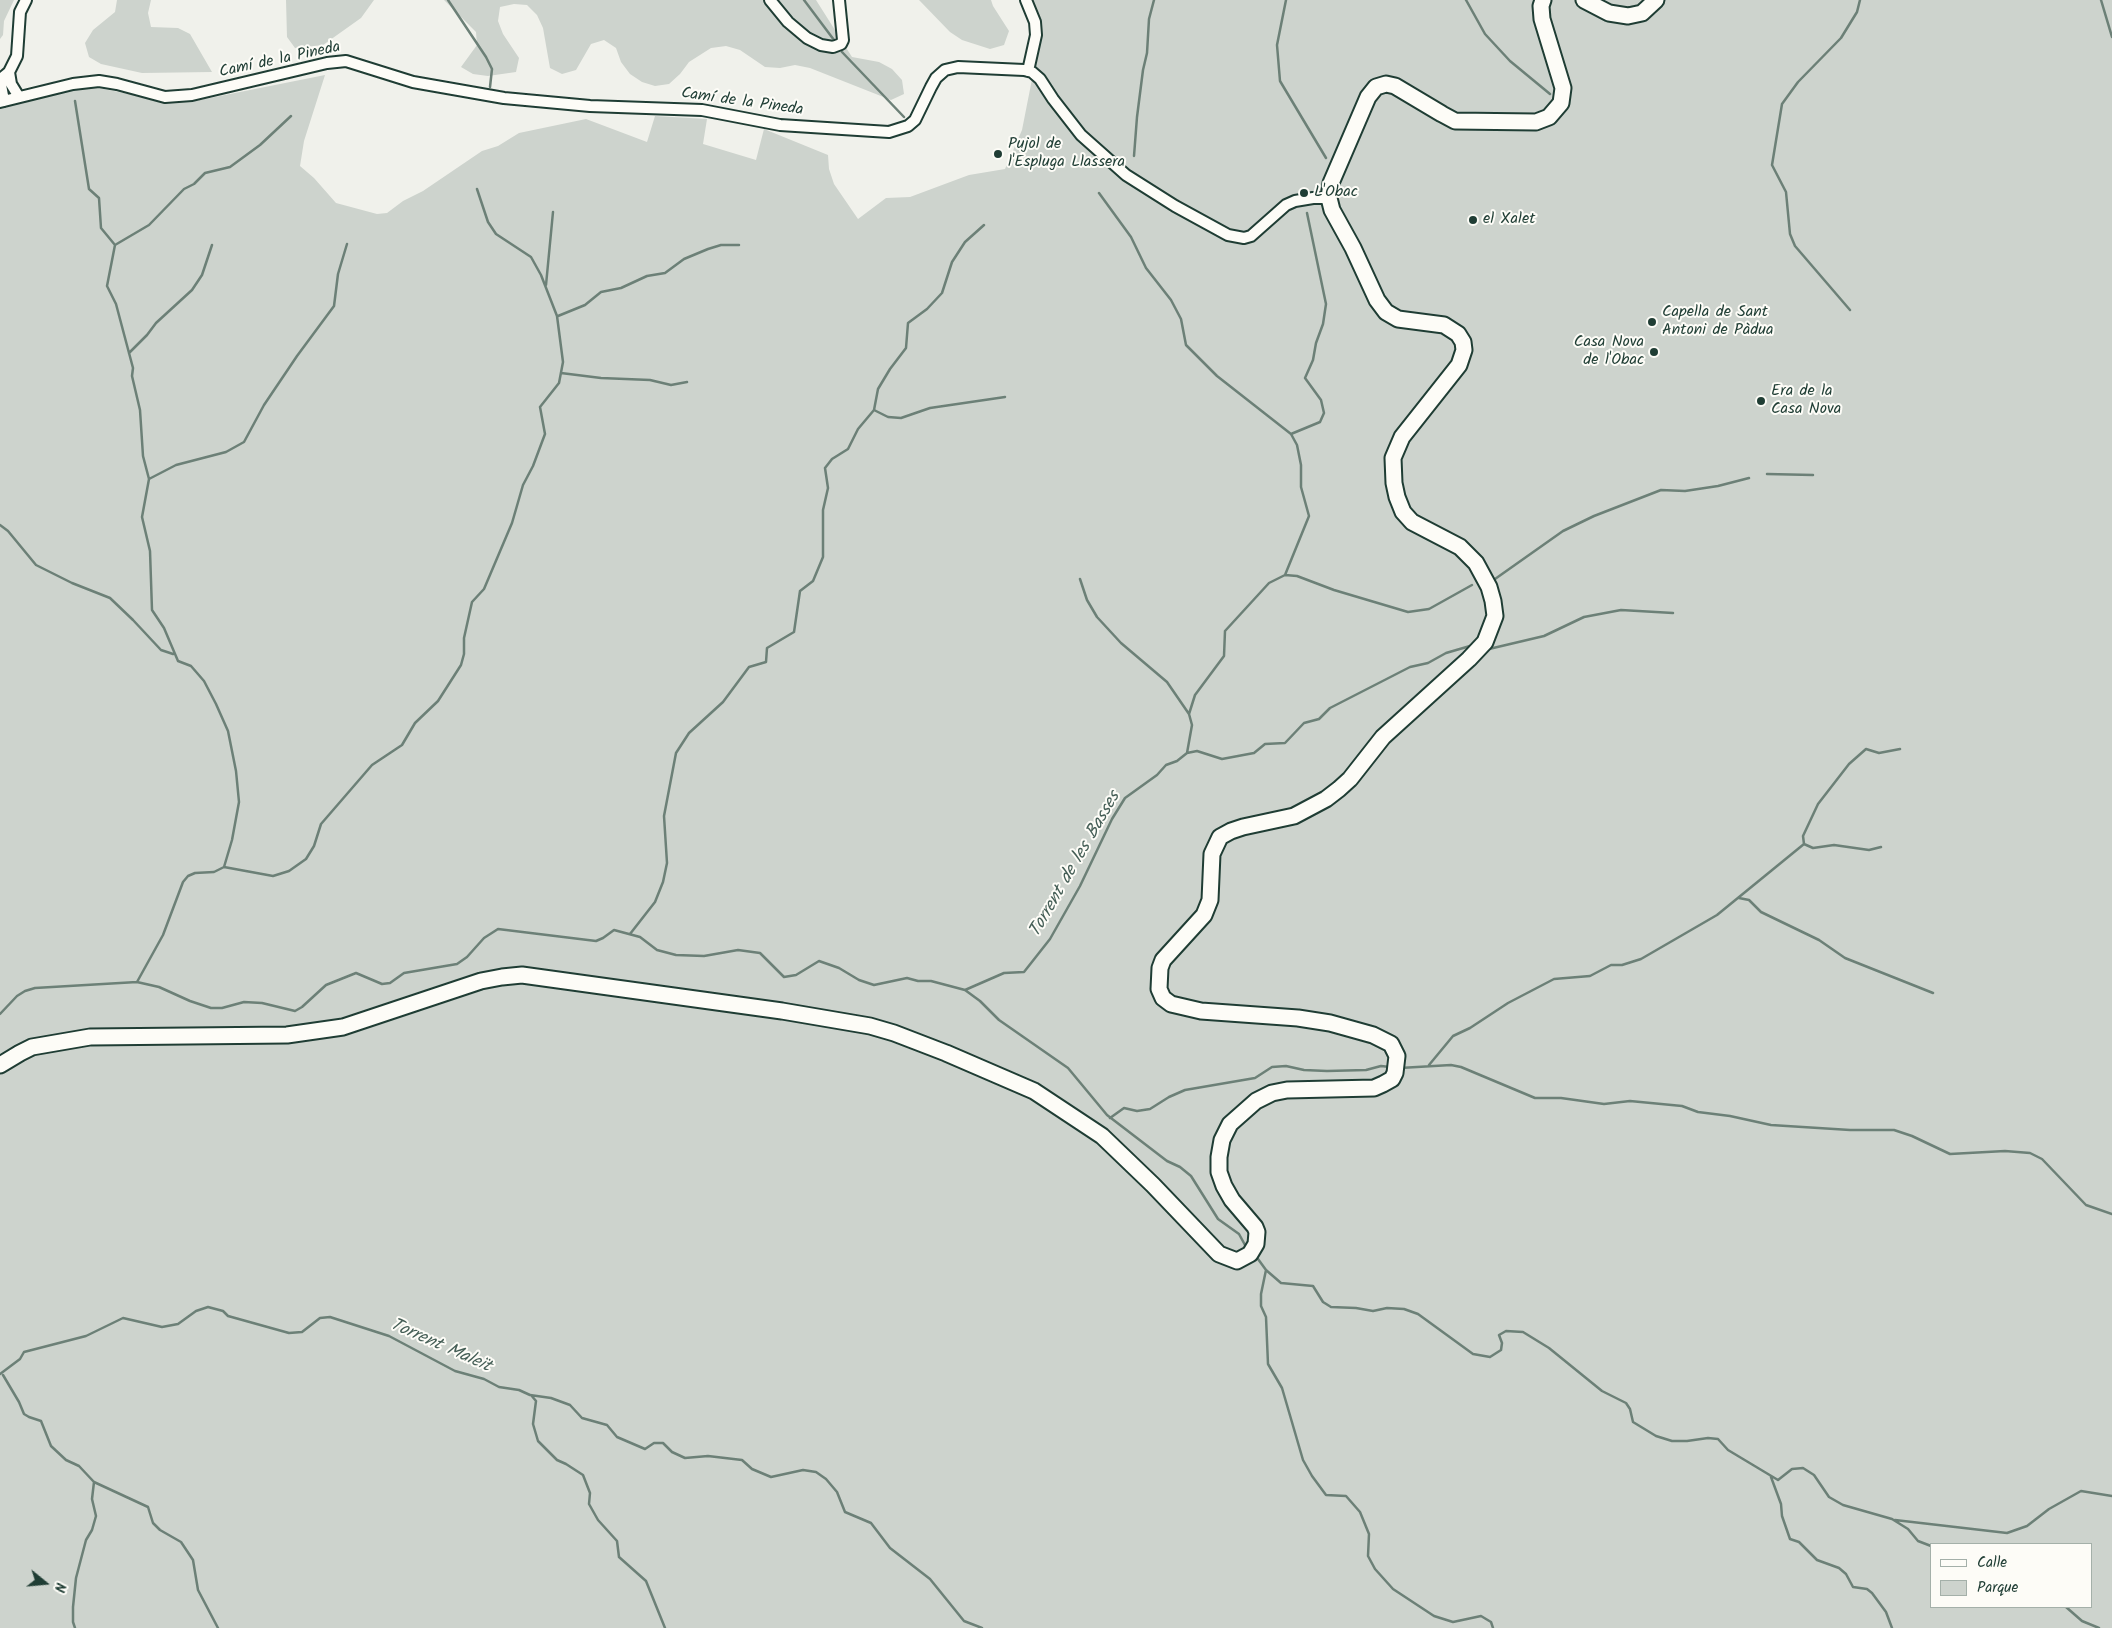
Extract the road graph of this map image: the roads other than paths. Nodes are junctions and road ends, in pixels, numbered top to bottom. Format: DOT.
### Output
graph roads {
  1 [pos="26,0"];
  2 [pos="770,0"];
  3 [pos="839,0"];
  4 [pos="1026,0"];
  5 [pos="1542,0"];
  6 [pos="1584,0"];
  7 [pos="1656,0"];
  8 [pos="1028,71"];
  9 [pos="9,72"];
  10 [pos="22,96"];
  11 [pos="2,101"];
  12 [pos="1329,198"];
  13 [pos="0,1065"];
  1 -- 9 [label="street"];
  2 -- 3 [label="street"];
  4 -- 8 [label="street"];
  5 -- 12 [label="street"];
  6 -- 7 [label="street"];
  8 -- 10 [label="street, Camí de la Pineda"];
  8 -- 12 [label="street"];
  9 -- 10 [label="street"];
  9 -- 11 [label="street"];
  10 -- 11 [label="street"];
  12 -- 13 [label="street"];
}
